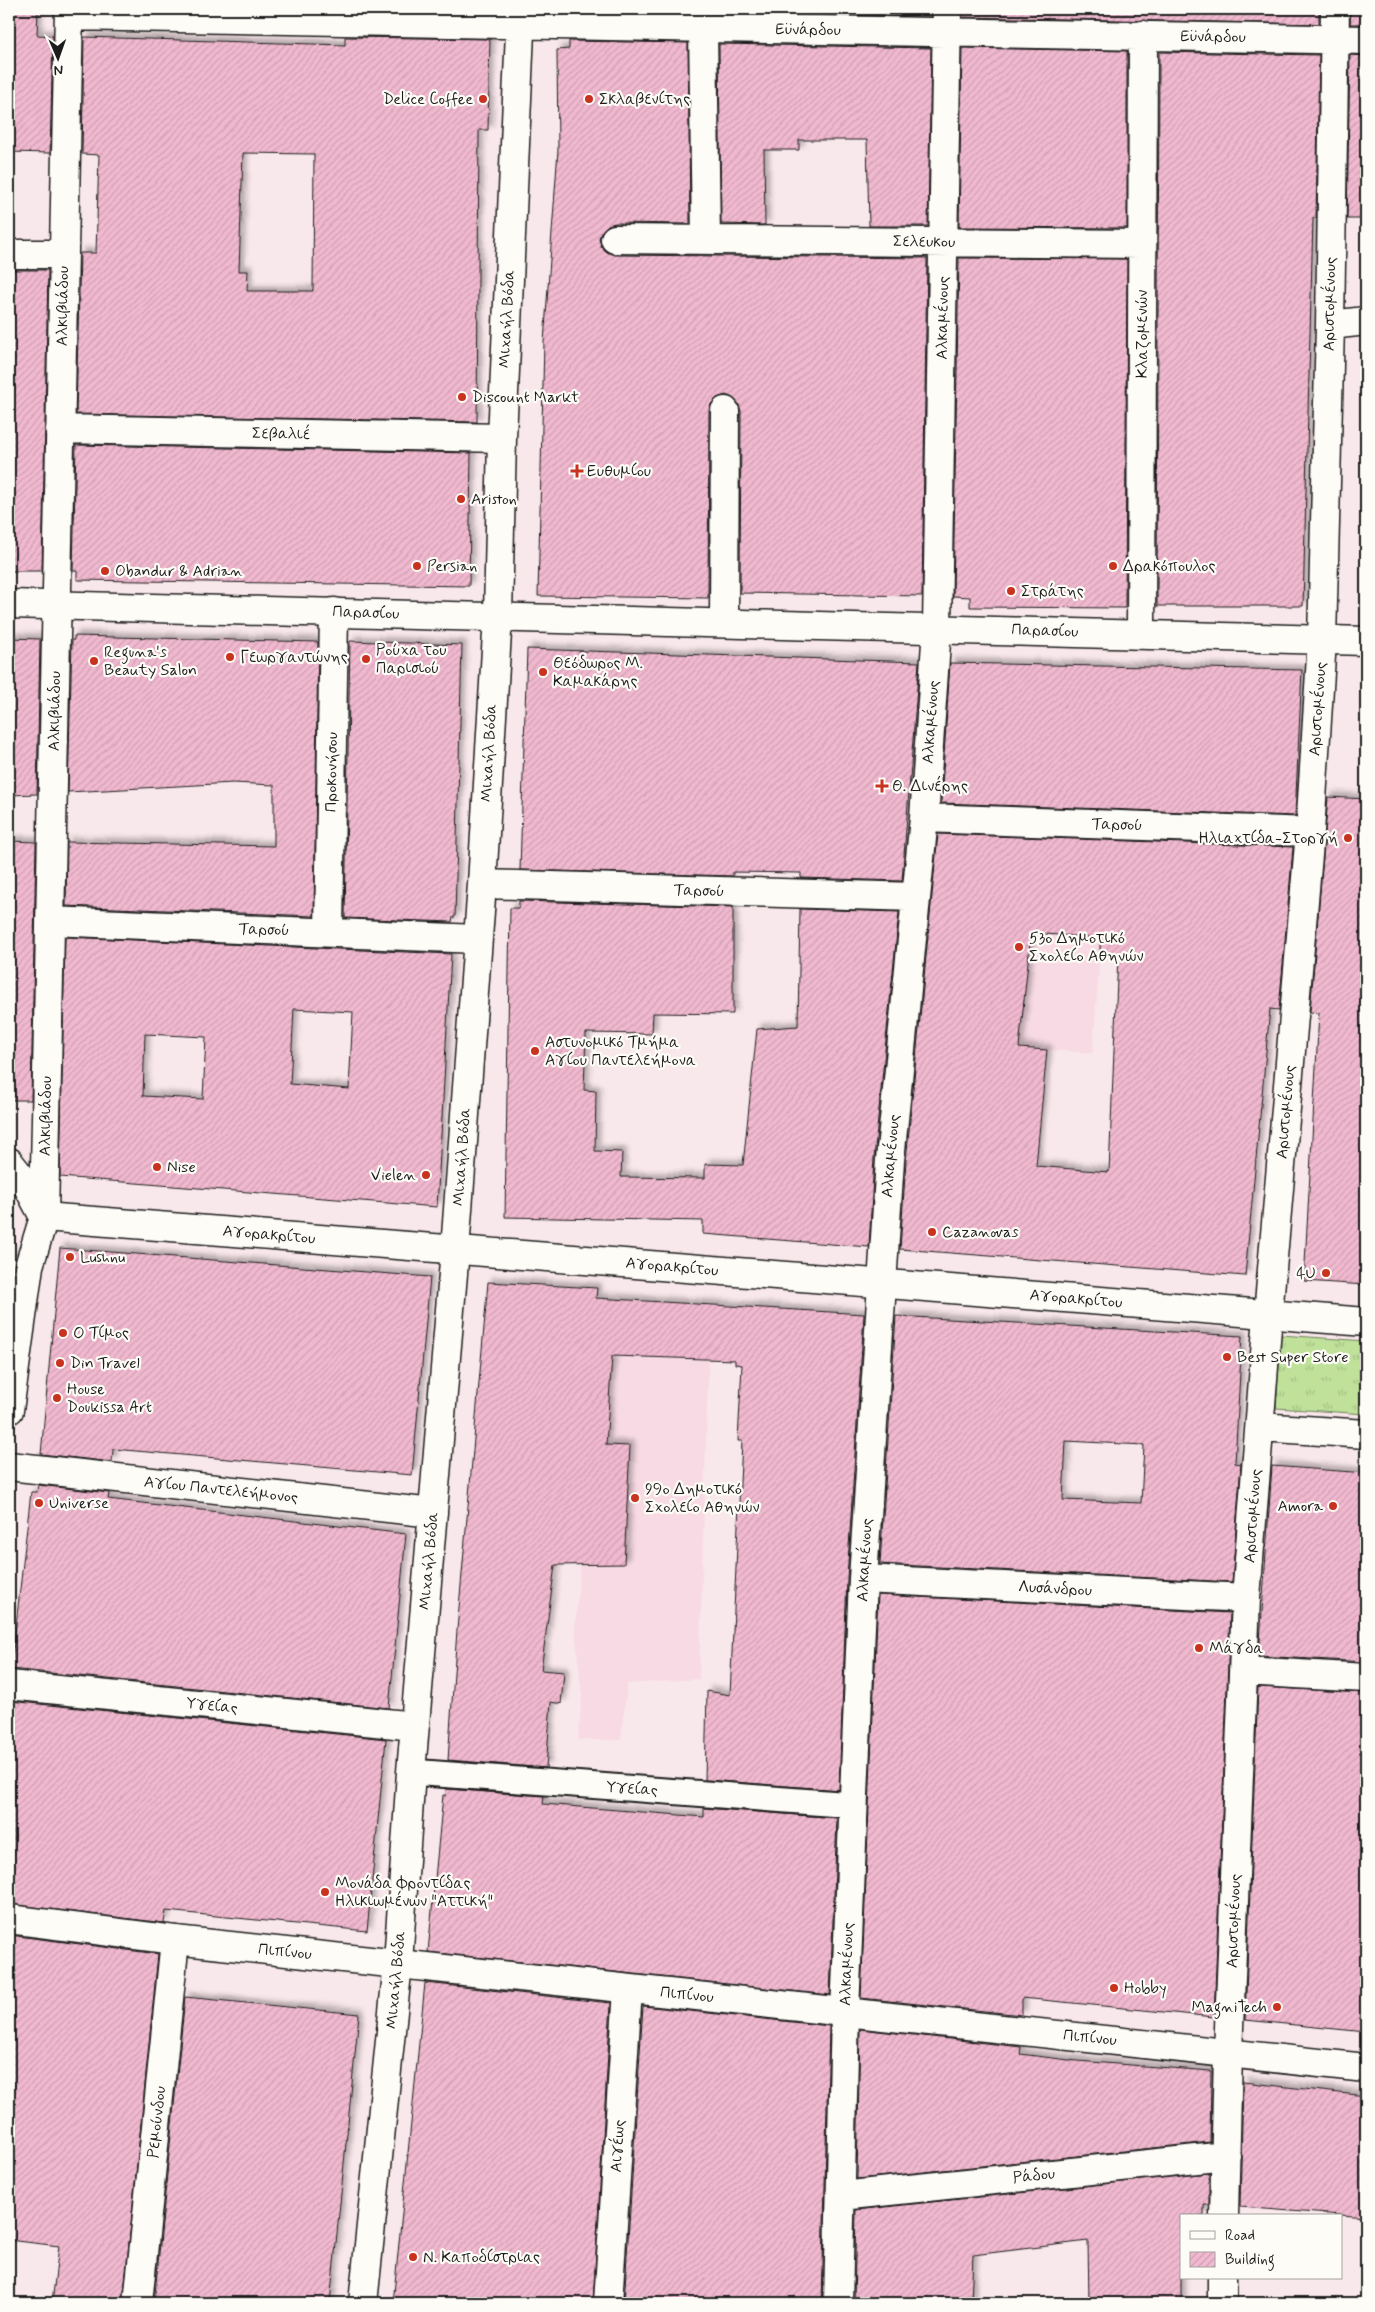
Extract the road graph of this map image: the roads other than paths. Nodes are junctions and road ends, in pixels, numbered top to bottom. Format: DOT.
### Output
graph roads {
  1 [pos="1334,9"];
  2 [pos="69,12"];
  3 [pos="520,16"];
  4 [pos="947,20"];
  5 [pos="703,28"];
  6 [pos="1143,35"];
  7 [pos="1334,39"];
  8 [pos="1366,40"];
  9 [pos="615,239"];
  10 [pos="706,240"];
  11 [pos="944,243"];
  12 [pos="1142,244"];
  13 [pos="9,254"];
  14 [pos="64,254"];
  15 [pos="1366,321"];
  16 [pos="1330,325"];
  17 [pos="725,411"];
  18 [pos="60,429"];
  19 [pos="502,438"];
  20 [pos="9,604"];
  21 [pos="57,605"];
  22 [pos="334,612"];
  23 [pos="498,616"];
  24 [pos="724,622"];
  25 [pos="938,628"];
  26 [pos="1141,633"];
  27 [pos="1322,640"];
  28 [pos="1366,641"];
  29 [pos="924,818"];
  30 [pos="1310,832"];
  31 [pos="482,884"];
  32 [pos="916,897"];
  33 [pos="50,921"];
  34 [pos="329,932"];
  35 [pos="477,939"];
  36 [pos="9,1162"];
  37 [pos="44,1217"];
  38 [pos="455,1250"];
  39 [pos="882,1284"];
  40 [pos="1268,1314"];
  41 [pos="1366,1322"];
  42 [pos="9,1410"];
  43 [pos="1260,1427"];
  44 [pos="1366,1434"];
  45 [pos="9,1466"];
  46 [pos="433,1513"];
  47 [pos="863,1579"];
  48 [pos="1246,1598"];
  49 [pos="1244,1671"];
  50 [pos="1366,1678"];
  51 [pos="9,1685"];
  52 [pos="415,1726"];
  53 [pos="411,1772"];
  54 [pos="853,1805"];
  55 [pos="9,1920"];
  56 [pos="175,1940"];
  57 [pos="398,1964"];
  58 [pos="628,1989"];
  59 [pos="845,2012"];
  60 [pos="1228,2053"];
  61 [pos="1366,2068"];
  62 [pos="1226,2156"];
  63 [pos="841,2196"];
  64 [pos="1224,2214"];
  65 [pos="1222,2280"];
  66 [pos="138,2303"];
  67 [pos="363,2303"];
  68 [pos="608,2303"];
  69 [pos="838,2303"];
  70 [pos="1222,2303"];
  1 -- 7 [label="street, Αριστομένους"];
  2 -- 3 [label="street, Εϋνάρδου"];
  2 -- 14 [label="street, Αλκιβιάδου"];
  3 -- 5 [label="street, Εϋνάρδου"];
  3 -- 19 [label="street, Μιχαήλ Βόδα"];
  4 -- 5 [label="street, Εϋνάρδου"];
  4 -- 6 [label="street, Εϋνάρδου"];
  4 -- 11 [label="street, Αλκαμένους"];
  5 -- 10 [label="street"];
  6 -- 7 [label="street, Εϋνάρδου"];
  6 -- 12 [label="street, Κλαζομενών"];
  7 -- 8 [label="street, Εϋνάρδου"];
  7 -- 16 [label="street, Αριστομένους"];
  9 -- 10 [label="street, Σελευκου"];
  10 -- 11 [label="street, Σελευκου"];
  11 -- 12 [label="street, Σελευκου"];
  11 -- 25 [label="street, Αλκαμένους"];
  12 -- 26 [label="street, Κλαζομενών"];
  13 -- 14 [label="street"];
  14 -- 18 [label="street, Αλκιβιάδου"];
  15 -- 16 [label="street"];
  16 -- 27 [label="street, Αριστομένους"];
  17 -- 24 [label="street"];
  18 -- 19 [label="street, Σεβαλιέ"];
  18 -- 21 [label="street, Αλκιβιάδου"];
  19 -- 23 [label="street, Μιχαήλ Βόδα"];
  20 -- 21 [label="street, Παρασίου"];
  21 -- 22 [label="street, Παρασίου"];
  21 -- 33 [label="street, Αλκιβιάδου"];
  22 -- 23 [label="street, Παρασίου"];
  22 -- 34 [label="street, Προκονήσου"];
  23 -- 24 [label="street, Παρασίου"];
  23 -- 31 [label="street, Μιχαήλ Βόδα"];
  24 -- 25 [label="street, Παρασίου"];
  25 -- 26 [label="street, Παρασίου"];
  25 -- 29 [label="street, Αλκαμένους"];
  26 -- 27 [label="street, Παρασίου"];
  27 -- 28 [label="street, Παρασίου"];
  27 -- 30 [label="street, Αριστομένους"];
  29 -- 30 [label="street, Ταρσού"];
  29 -- 32 [label="street, Αλκαμένους"];
  30 -- 40 [label="street, Αριστομένους"];
  31 -- 32 [label="street, Ταρσού"];
  31 -- 35 [label="street, Μιχαήλ Βόδα"];
  32 -- 39 [label="street, Αλκαμένους"];
  33 -- 34 [label="street, Ταρσού"];
  33 -- 37 [label="street, Αλκιβιάδου"];
  34 -- 35 [label="street, Ταρσού"];
  35 -- 38 [label="street, Μιχαήλ Βόδα"];
  36 -- 37 [label="street"];
  37 -- 38 [label="street, Αγορακρίτου"];
  37 -- 42 [label="street, Αλκιβιάδου"];
  38 -- 39 [label="street, Αγορακρίτου"];
  38 -- 46 [label="street, Μιχαήλ Βόδα"];
  39 -- 40 [label="street, Αγορακρίτου"];
  39 -- 47 [label="street, Αλκαμένους"];
  40 -- 41 [label="street, Αγορακρίτου"];
  40 -- 43 [label="street, Αριστομένους"];
  43 -- 44 [label="street"];
  43 -- 48 [label="street, Αριστομένους"];
  45 -- 46 [label="street, Αγίου Παντελεήμονος"];
  46 -- 52 [label="street, Μιχαήλ Βόδα"];
  47 -- 48 [label="street, Λυσάνδρου"];
  47 -- 54 [label="street, Αλκαμένους"];
  48 -- 49 [label="street, Αριστομένους"];
  49 -- 50 [label="street"];
  49 -- 60 [label="street, Αριστομένους"];
  51 -- 52 [label="street, Υγείας"];
  52 -- 53 [label="street, Μιχαήλ Βόδα"];
  53 -- 54 [label="street, Υγείας"];
  53 -- 57 [label="street, Μιχαήλ Βόδα"];
  54 -- 59 [label="street, Αλκαμένους"];
  55 -- 56 [label="street, Πιπίνου"];
  56 -- 57 [label="street, Πιπίνου"];
  56 -- 66 [label="street, Ρεμούνδου"];
  57 -- 58 [label="street, Πιπίνου"];
  57 -- 67 [label="street, Μιχαήλ Βόδα"];
  58 -- 59 [label="street, Πιπίνου"];
  58 -- 68 [label="street, Αιγέως"];
  59 -- 60 [label="street, Πιπίνου"];
  59 -- 63 [label="street, Αλκαμένους"];
  60 -- 61 [label="street, Πιπίνου"];
  60 -- 62 [label="street, Αριστομένους"];
  62 -- 63 [label="street, Ράδου"];
  62 -- 64 [label="street, Αριστομένους"];
  63 -- 69 [label="street, Αλκαμένους"];
  65 -- 70 [label="street"];
}
